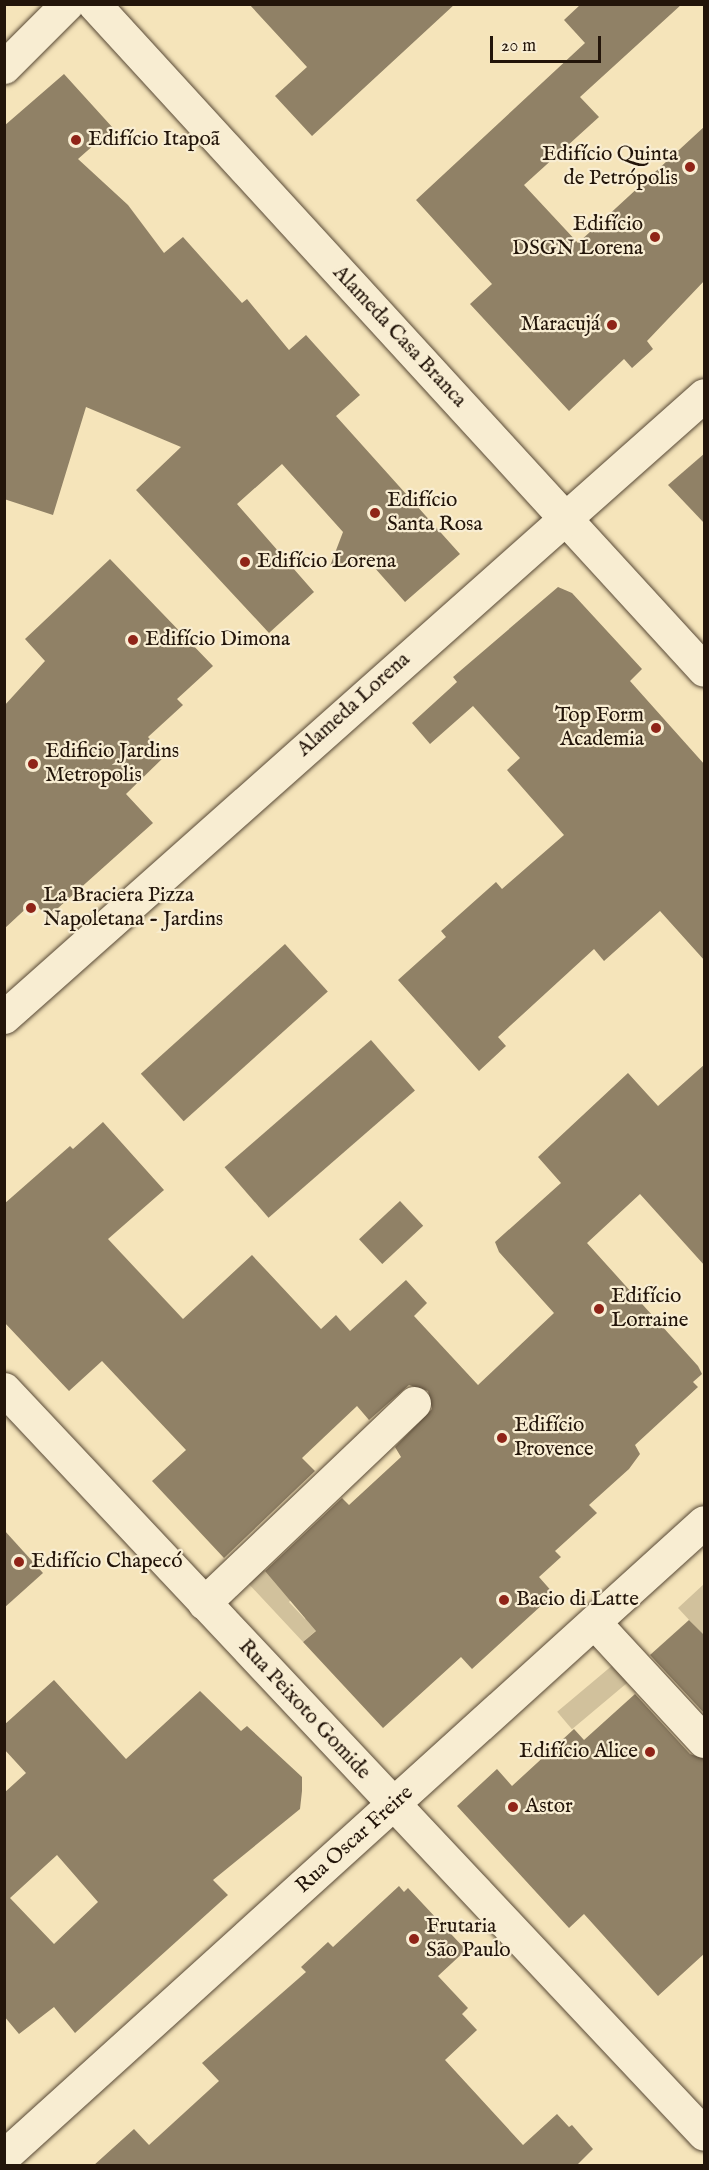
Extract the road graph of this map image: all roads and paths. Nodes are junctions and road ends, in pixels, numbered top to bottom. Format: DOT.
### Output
graph roads {
  1 [pos="67,4"];
  2 [pos="94,4"];
  3 [pos="4,67"];
  4 [pos="705,395"];
  5 [pos="565,517"];
  6 [pos="705,670"];
  7 [pos="4,1017"];
  8 [pos="4,1389"];
  9 [pos="414,1403"];
  10 [pos="705,1522"];
  11 [pos="204,1603"];
  12 [pos="594,1622"];
  13 [pos="705,1741"];
  14 [pos="393,1805"];
  15 [pos="705,2134"];
  16 [pos="4,2156"];
  1 -- 3 [label="street"];
  2 -- 5 [label="street, Alameda Casa Branca"];
  4 -- 5 [label="street, Alameda Lorena"];
  5 -- 6 [label="street, Alameda Casa Branca"];
  5 -- 7 [label="street, Alameda Lorena"];
  8 -- 11 [label="street, Rua Peixoto Gomide"];
  9 -- 11 [label="street"];
  10 -- 12 [label="street, Rua Oscar Freire"];
  11 -- 14 [label="street, Rua Peixoto Gomide"];
  12 -- 13 [label="street"];
  12 -- 14 [label="street, Rua Oscar Freire"];
  14 -- 15 [label="street, Rua Peixoto Gomide"];
  14 -- 16 [label="street, Rua Oscar Freire"];
}
